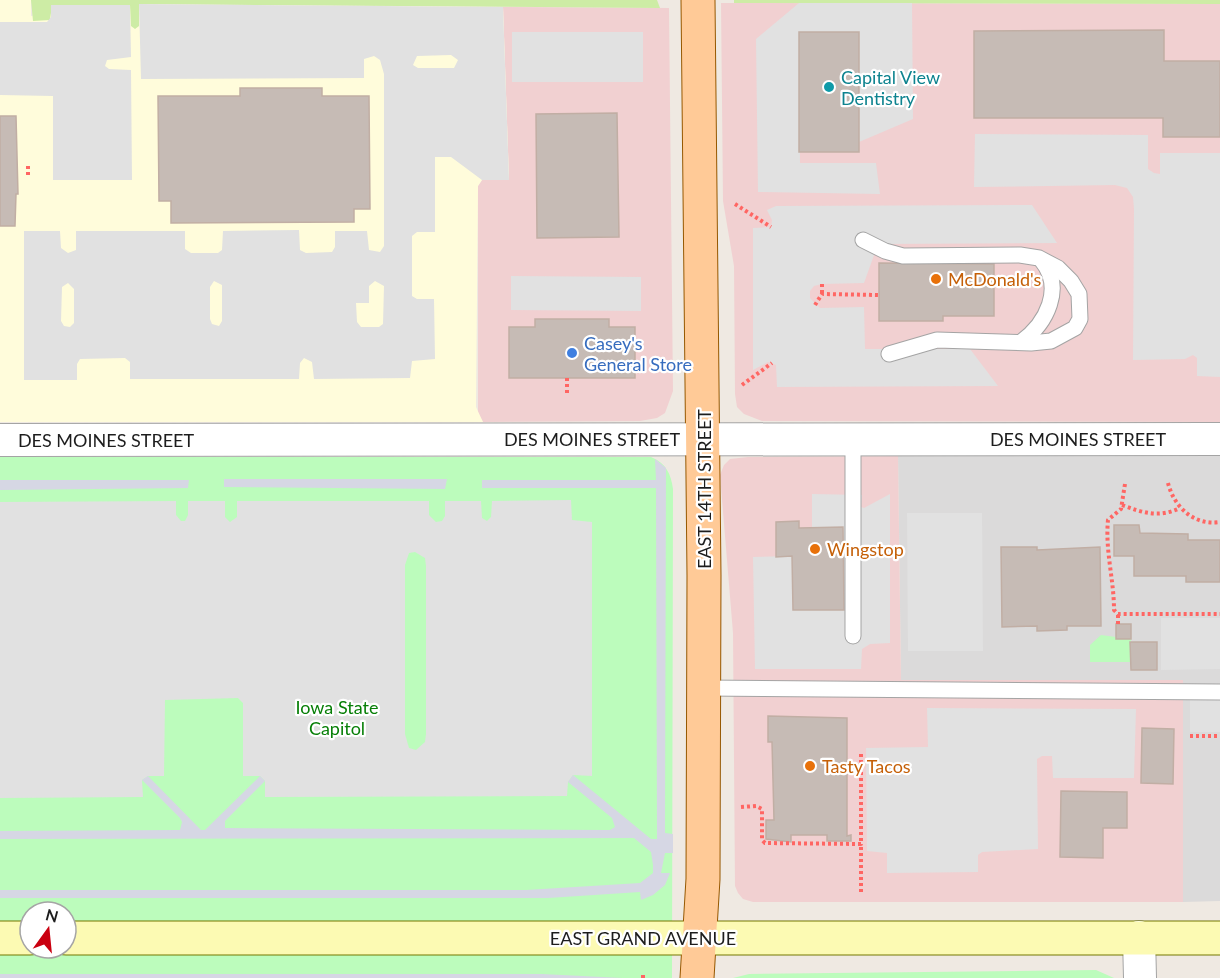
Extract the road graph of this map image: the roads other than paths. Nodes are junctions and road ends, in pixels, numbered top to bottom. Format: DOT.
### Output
graph roads {
  1 [pos="698,0"];
  2 [pos="863,240"];
  3 [pos="1039,258"];
  4 [pos="1021,342"];
  5 [pos="889,354"];
  6 [pos="703,439"];
  7 [pos="853,439"];
  8 [pos="1220,439"];
  9 [pos="0,440"];
  10 [pos="853,636"];
  11 [pos="704,688"];
  12 [pos="1220,692"];
  13 [pos="1139,937"];
  14 [pos="0,938"];
  15 [pos="18,938"];
  16 [pos="78,938"];
  17 [pos="699,938"];
  18 [pos="1220,938"];
  19 [pos="697,978"];
  20 [pos="1140,978"];
  1 -- 6 [label="main road, EAST 14TH STREET"];
  2 -- 3 [label="lane"];
  3 -- 4 [label="lane"];
  3 -- 4 [label="lane"];
  4 -- 5 [label="lane"];
  6 -- 7 [label="street, DES MOINES STREET"];
  6 -- 9 [label="street, DES MOINES STREET"];
  6 -- 11 [label="main road, EAST 14TH STREET"];
  7 -- 8 [label="street, DES MOINES STREET"];
  7 -- 10 [label="lane"];
  11 -- 12 [label="lane"];
  11 -- 17 [label="main road, EAST 14TH STREET"];
  13 -- 17 [label="main road, EAST GRAND AVENUE"];
  13 -- 18 [label="main road, EAST GRAND AVENUE"];
  13 -- 20 [label="street"];
  14 -- 15 [label="main road"];
  16 -- 17 [label="main road, EAST GRAND AVENUE"];
  17 -- 19 [label="main road, EAST 14TH STREET"];
}
